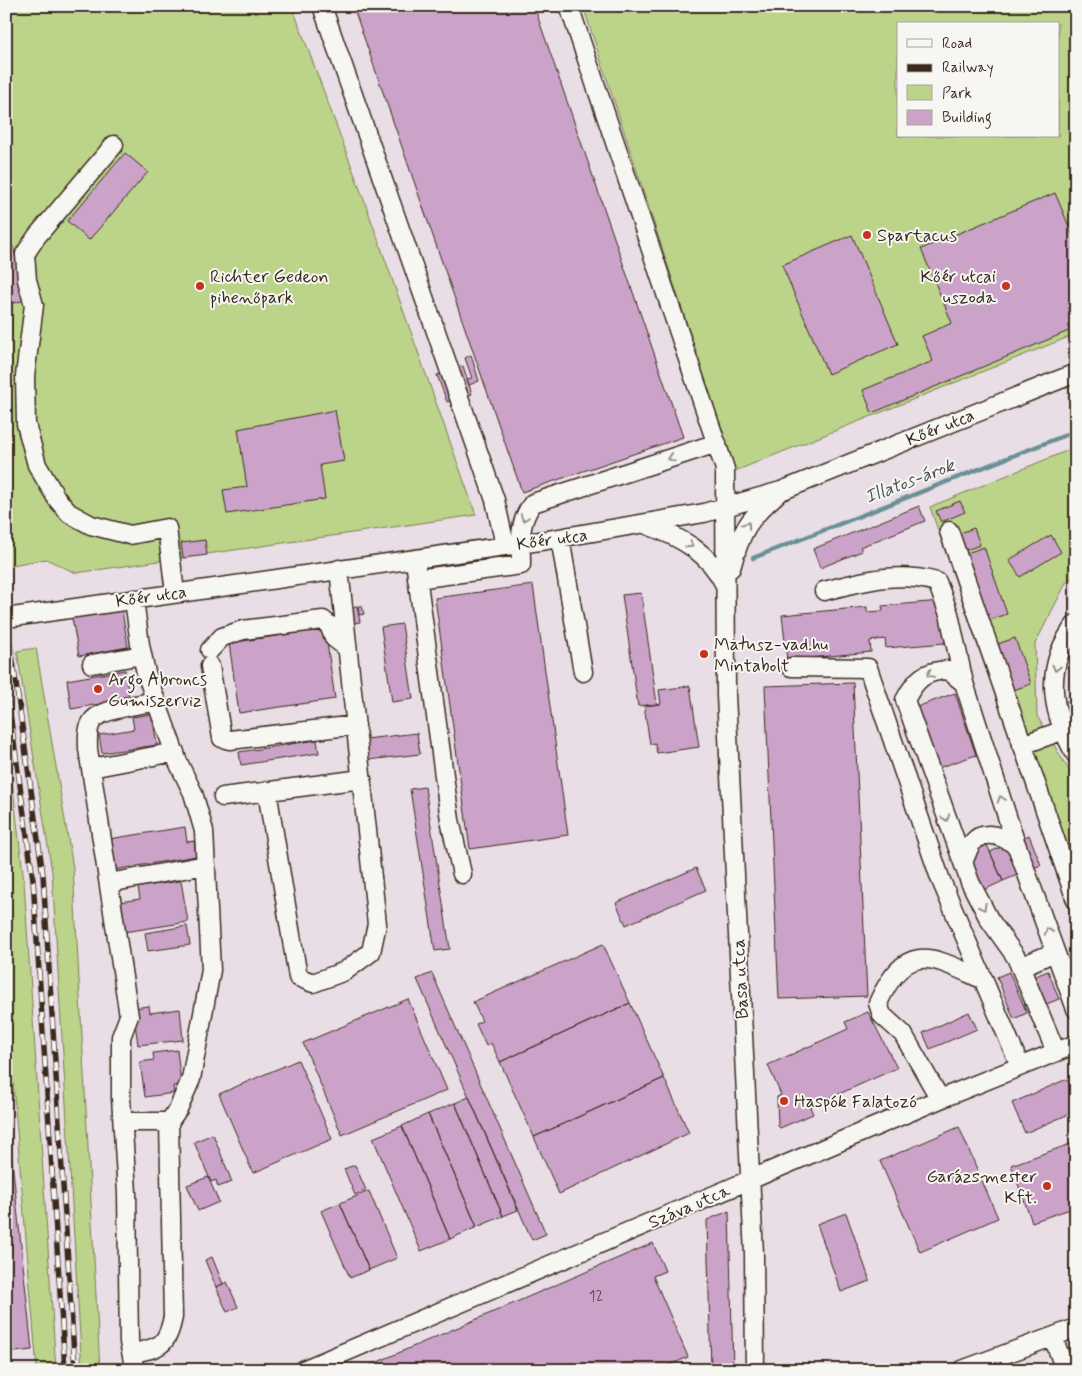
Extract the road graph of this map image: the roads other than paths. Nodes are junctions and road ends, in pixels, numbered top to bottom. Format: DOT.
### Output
graph roads {
  1 [pos="322,6"];
  2 [pos="569,6"];
  3 [pos="114,145"];
  4 [pos="1076,372"];
  5 [pos="717,443"];
  6 [pos="781,491"];
  7 [pos="726,507"];
  8 [pos="646,524"];
  9 [pos="949,531"];
  10 [pos="560,538"];
  11 [pos="513,544"];
  12 [pos="415,558"];
  13 [pos="339,569"];
  14 [pos="417,580"];
  15 [pos="726,588"];
  16 [pos="824,591"];
  17 [pos="175,593"];
  18 [pos="134,599"];
  19 [pos="6,618"];
  20 [pos="1076,624"];
  21 [pos="347,648"];
  22 [pos="142,655"];
  23 [pos="92,664"];
  24 [pos="790,667"];
  25 [pos="583,672"];
  26 [pos="964,683"];
  27 [pos="156,701"];
  28 [pos="356,725"];
  29 [pos="1061,731"];
  30 [pos="1022,745"];
  31 [pos="174,752"];
  32 [pos="1076,755"];
  33 [pos="91,768"];
  34 [pos="362,779"];
  35 [pos="268,791"];
  36 [pos="224,797"];
  37 [pos="1017,846"];
  38 [pos="963,862"];
  39 [pos="206,865"];
  40 [pos="462,874"];
  41 [pos="108,883"];
  42 [pos="1076,900"];
  43 [pos="1055,952"];
  44 [pos="1020,967"];
  45 [pos="984,980"];
  46 [pos="1076,1010"];
  47 [pos="1076,1044"];
  48 [pos="1056,1052"];
  49 [pos="1020,1066"];
  50 [pos="940,1099"];
  51 [pos="123,1122"];
  52 [pos="169,1122"];
  53 [pos="750,1181"];
  54 [pos="1076,1328"];
  55 [pos="1053,1337"];
  56 [pos="133,1362"];
  57 [pos="303,1370"];
  58 [pos="754,1370"];
  59 [pos="962,1370"];
  60 [pos="1065,1370"];
  1 -- 11 [label="street"];
  2 -- 5 [label="street, Basa utca"];
  3 -- 17 [label="street"];
  4 -- 6 [label="street, Kőér utca"];
  5 -- 7 [label="street, Basa utca"];
  5 -- 11 [label="street, one-way"];
  6 -- 7 [label="street, Kőér utca"];
  15 -- 6 [label="street, Basa utca, one-way"];
  7 -- 8 [label="street, Kőér utca"];
  7 -- 15 [label="street, Basa utca"];
  8 -- 10 [label="street, Kőér utca"];
  8 -- 15 [label="street, one-way"];
  9 -- 30 [label="street"];
  10 -- 11 [label="street, Kőér utca"];
  10 -- 25 [label="street"];
  11 -- 12 [label="street, Kőér utca"];
  11 -- 14 [label="street"];
  12 -- 13 [label="street, Kőér utca"];
  12 -- 14 [label="street"];
  13 -- 17 [label="street, Kőér utca"];
  13 -- 21 [label="street"];
  14 -- 40 [label="street"];
  15 -- 53 [label="street, Basa utca"];
  16 -- 26 [label="street"];
  17 -- 18 [label="street, Kőér utca"];
  18 -- 19 [label="street, Kőér utca"];
  18 -- 22 [label="street"];
  20 -- 29 [label="street, one-way"];
  21 -- 28 [label="street"];
  21 -- 28 [label="street"];
  22 -- 23 [label="street"];
  22 -- 27 [label="street"];
  24 -- 45 [label="street"];
  37 -- 26 [label="street, one-way"];
  26 -- 38 [label="street, one-way"];
  27 -- 31 [label="street"];
  27 -- 33 [label="street"];
  28 -- 34 [label="street"];
  29 -- 30 [label="street"];
  29 -- 32 [label="street"];
  30 -- 42 [label="street"];
  31 -- 33 [label="street"];
  31 -- 39 [label="street"];
  33 -- 41 [label="street"];
  34 -- 35 [label="street"];
  34 -- 35 [label="street"];
  35 -- 36 [label="street"];
  37 -- 38 [label="street"];
  43 -- 37 [label="street, one-way"];
  38 -- 44 [label="street, one-way"];
  39 -- 41 [label="street"];
  39 -- 52 [label="street"];
  41 -- 51 [label="street"];
  43 -- 44 [label="street"];
  43 -- 46 [label="street"];
  44 -- 48 [label="street"];
  45 -- 49 [label="street"];
  45 -- 50 [label="street"];
  47 -- 48 [label="street, Száva utca"];
  48 -- 49 [label="street, Száva utca"];
  49 -- 50 [label="street, Száva utca"];
  50 -- 53 [label="street, Száva utca"];
  51 -- 52 [label="street"];
  51 -- 56 [label="street"];
  52 -- 56 [label="street"];
  53 -- 57 [label="street, Száva utca"];
  53 -- 58 [label="street, Basa utca"];
  54 -- 55 [label="street"];
  55 -- 59 [label="street"];
  55 -- 60 [label="street"];
}
